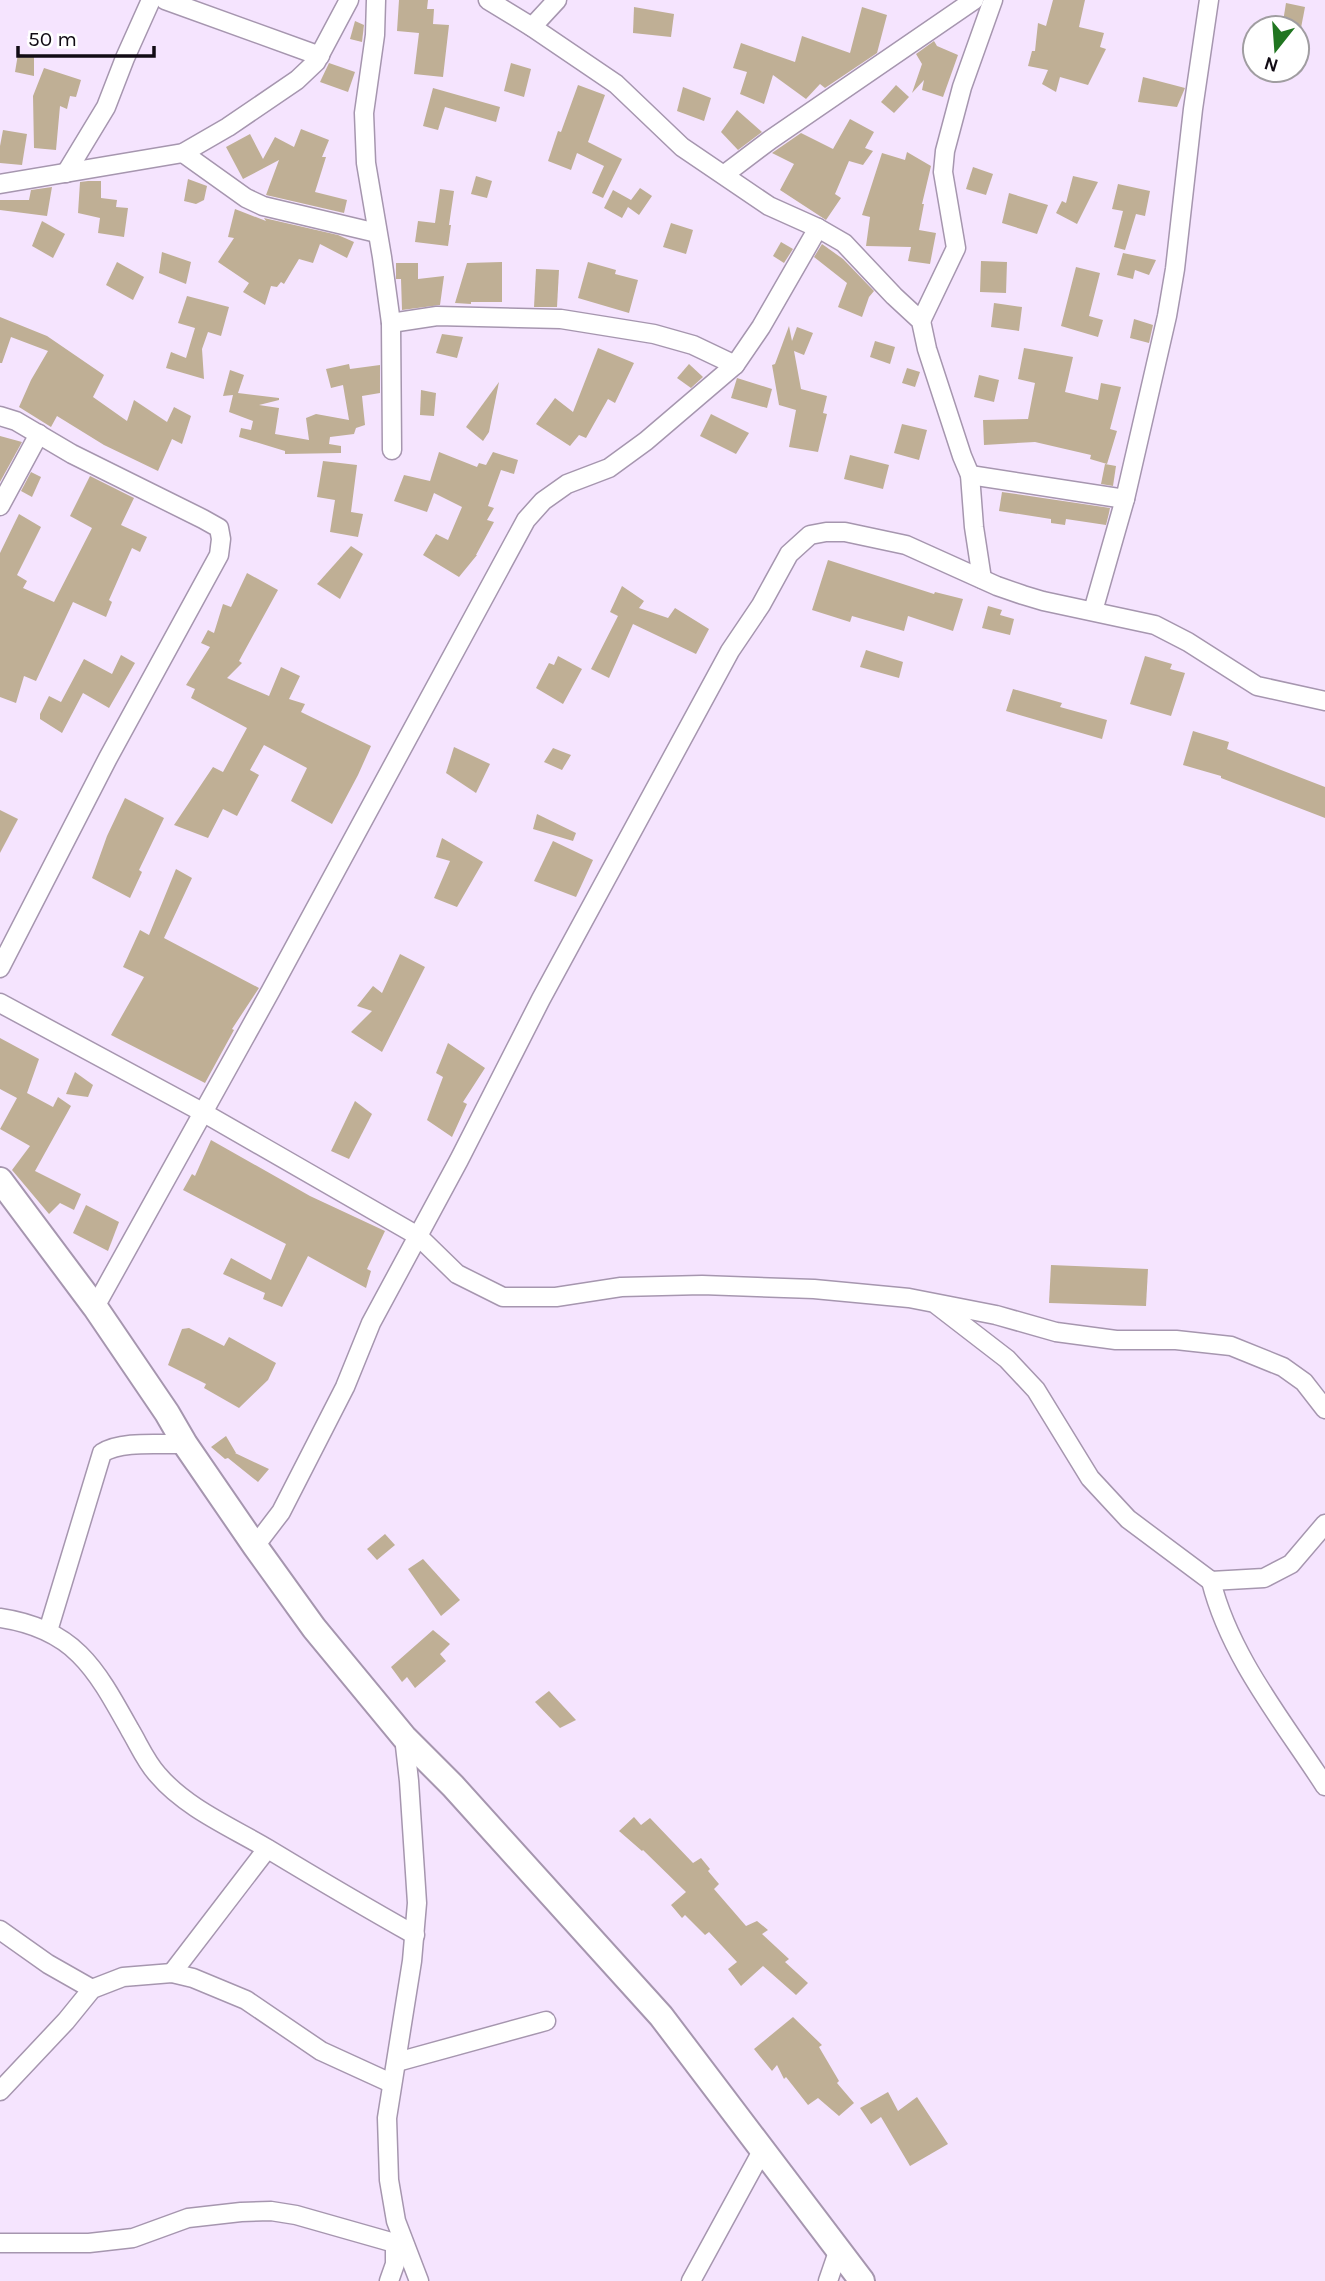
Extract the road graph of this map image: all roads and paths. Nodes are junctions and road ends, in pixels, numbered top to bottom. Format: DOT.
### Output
graph roads {
  1 [pos="151,0"];
  2 [pos="165,0"];
  3 [pos="349,0"];
  4 [pos="376,0"];
  5 [pos="488,0"];
  6 [pos="558,0"];
  7 [pos="974,0"];
  8 [pos="993,0"];
  9 [pos="1209,0"];
  10 [pos="533,27"];
  11 [pos="320,56"];
  12 [pos="183,153"];
  13 [pos="66,173"];
  14 [pos="725,174"];
  15 [pos="0,184"];
  16 [pos="818,228"];
  17 [pos="377,233"];
  18 [pos="921,321"];
  19 [pos="391,323"];
  20 [pos="735,365"];
  21 [pos="0,416"];
  22 [pos="39,434"];
  23 [pos="392,450"];
  24 [pos="970,475"];
  25 [pos="1125,499"];
  26 [pos="0,506"];
  27 [pos="982,579"];
  28 [pos="1093,611"];
  29 [pos="1325,701"];
  30 [pos="0,968"];
  31 [pos="0,1003"];
  32 [pos="204,1113"];
  33 [pos="0,1180"];
  34 [pos="418,1236"];
  35 [pos="934,1303"];
  36 [pos="95,1307"];
  37 [pos="1325,1409"];
  38 [pos="185,1444"];
  39 [pos="1325,1524"];
  40 [pos="255,1546"];
  41 [pos="1211,1581"];
  42 [pos="0,1618"];
  43 [pos="48,1631"];
  44 [pos="404,1737"];
  45 [pos="1325,1786"];
  46 [pos="267,1849"];
  47 [pos="0,1930"];
  48 [pos="415,1935"];
  49 [pos="172,1973"];
  50 [pos="92,1989"];
  51 [pos="546,2021"];
  52 [pos="397,2062"];
  53 [pos="391,2083"];
  54 [pos="0,2091"];
  55 [pos="762,2151"];
  56 [pos="0,2243"];
  57 [pos="400,2245"];
  58 [pos="839,2249"];
  59 [pos="389,2281"];
  60 [pos="419,2281"];
  61 [pos="691,2281"];
  62 [pos="828,2281"];
  63 [pos="862,2281"];
  1 -- 13 [label="street"];
  2 -- 11 [label="street"];
  3 -- 11 [label="street"];
  4 -- 17 [label="street"];
  5 -- 10 [label="street"];
  6 -- 10 [label="street"];
  7 -- 14 [label="street"];
  8 -- 18 [label="street"];
  9 -- 25 [label="street"];
  10 -- 14 [label="street"];
  11 -- 12 [label="street"];
  12 -- 13 [label="street"];
  12 -- 17 [label="street"];
  13 -- 15 [label="street"];
  14 -- 16 [label="street"];
  16 -- 18 [label="street"];
  16 -- 20 [label="street"];
  17 -- 19 [label="street"];
  18 -- 24 [label="street"];
  19 -- 20 [label="street"];
  19 -- 23 [label="street"];
  20 -- 32 [label="street"];
  21 -- 22 [label="street"];
  22 -- 26 [label="street"];
  22 -- 30 [label="street"];
  24 -- 25 [label="street"];
  24 -- 27 [label="street"];
  25 -- 28 [label="street"];
  27 -- 28 [label="street"];
  27 -- 34 [label="street"];
  28 -- 29 [label="street"];
  31 -- 32 [label="street"];
  32 -- 34 [label="street"];
  32 -- 36 [label="street"];
  33 -- 36 [label="street"];
  34 -- 35 [label="street"];
  34 -- 40 [label="street"];
  35 -- 37 [label="street"];
  35 -- 41 [label="street"];
  36 -- 38 [label="street"];
  38 -- 40 [label="street"];
  38 -- 43 [label="street"];
  39 -- 41 [label="street"];
  40 -- 44 [label="street"];
  41 -- 45 [label="street"];
  42 -- 43 [label="street"];
  43 -- 46 [label="street"];
  44 -- 48 [label="street"];
  44 -- 55 [label="street"];
  46 -- 48 [label="street"];
  46 -- 49 [label="street"];
  47 -- 50 [label="street"];
  48 -- 52 [label="street"];
  49 -- 50 [label="street"];
  49 -- 53 [label="street"];
  50 -- 54 [label="street"];
  51 -- 52 [label="street"];
  52 -- 53 [label="street"];
  53 -- 57 [label="street"];
  55 -- 58 [label="street"];
  55 -- 61 [label="street"];
  56 -- 57 [label="street"];
  57 -- 59 [label="street"];
  57 -- 60 [label="street"];
  58 -- 62 [label="street"];
  58 -- 63 [label="street"];
}
